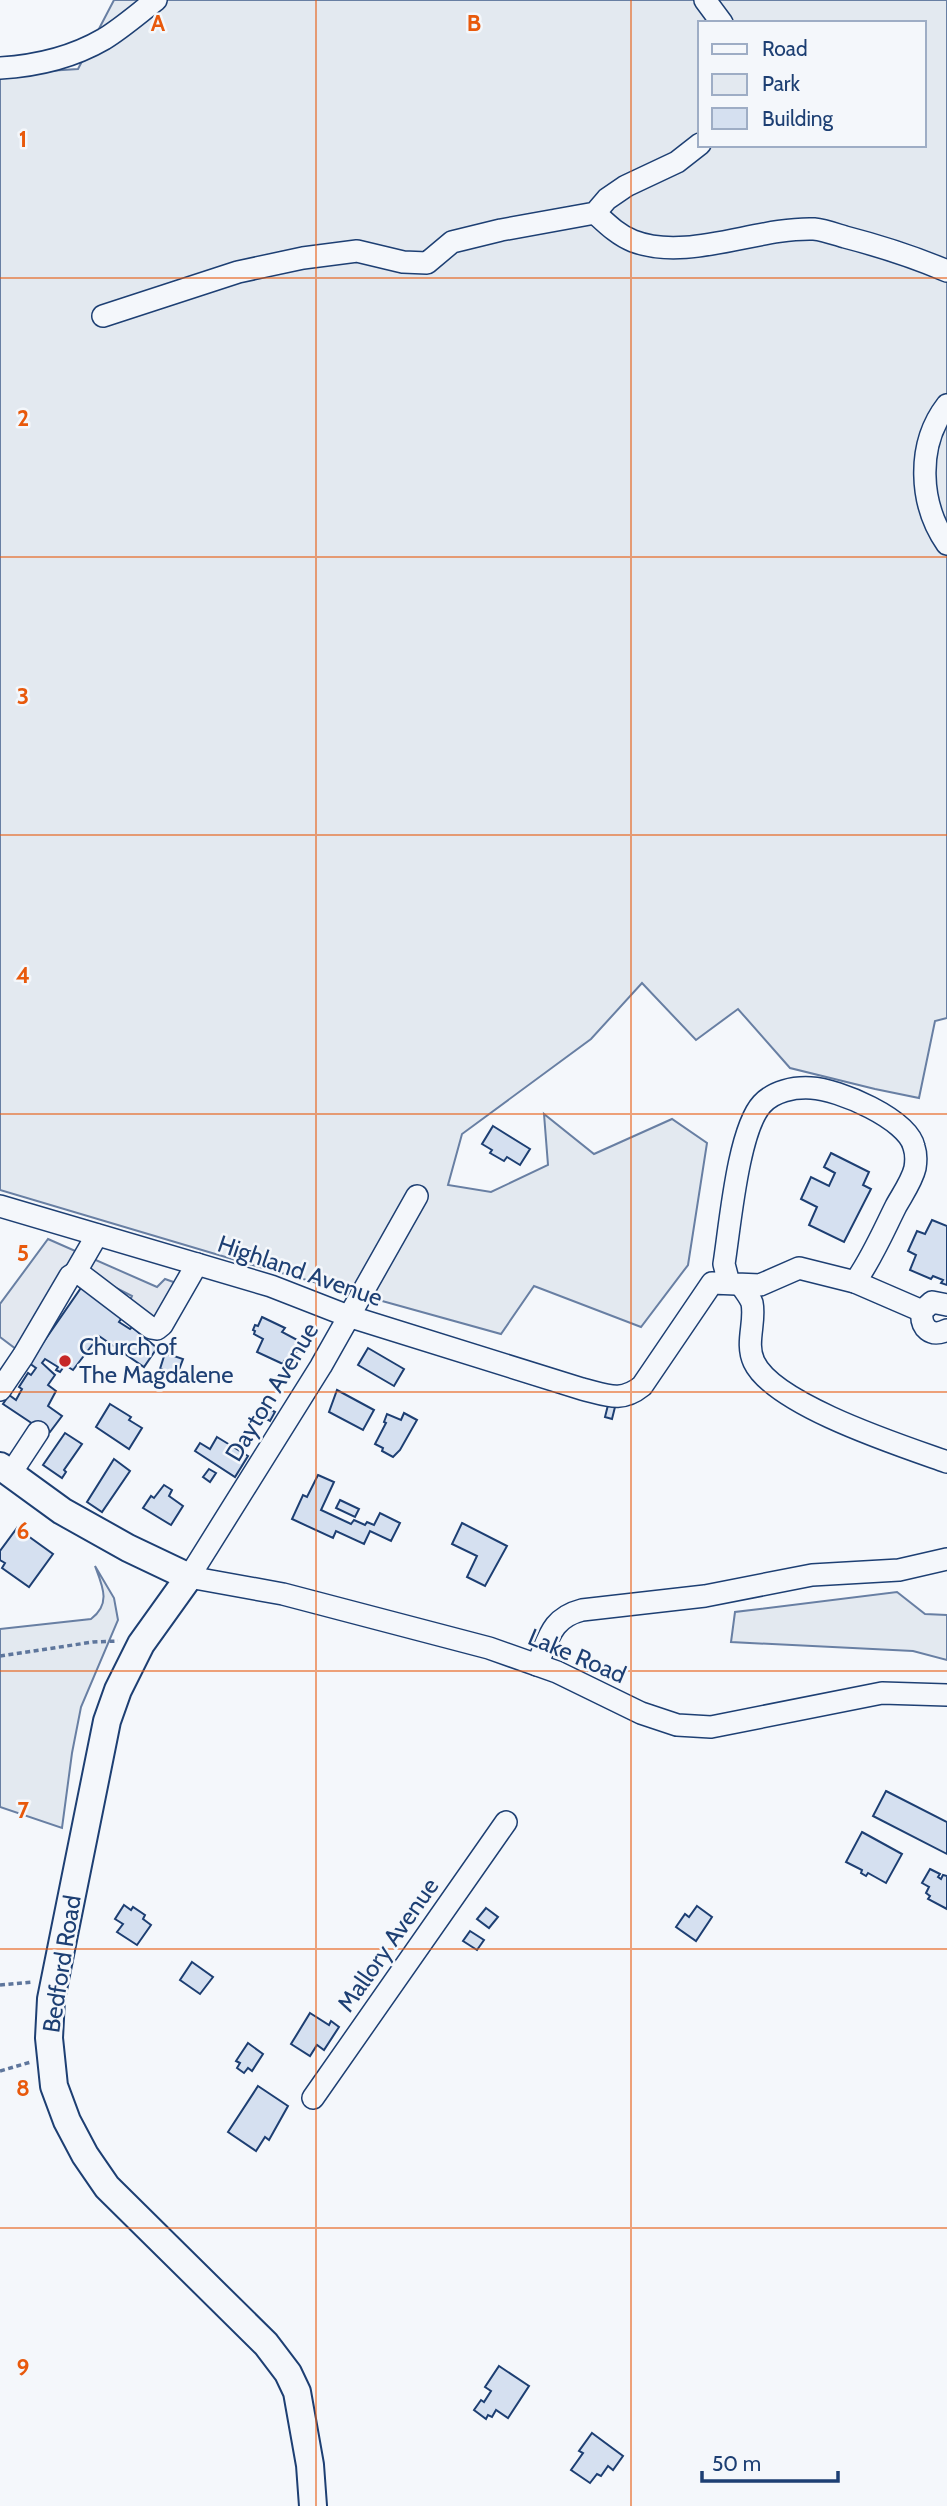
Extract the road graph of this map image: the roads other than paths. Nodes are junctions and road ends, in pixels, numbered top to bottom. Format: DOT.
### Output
graph roads {
  1 [pos="156,0"];
  2 [pos="705,0"];
  3 [pos="721,21"];
  4 [pos="0,68"];
  5 [pos="698,146"];
  6 [pos="595,213"];
  7 [pos="947,271"];
  8 [pos="103,316"];
  9 [pos="947,405"];
  10 [pos="947,544"];
  11 [pos="416,1196"];
  12 [pos="0,1206"];
  13 [pos="97,1235"];
  14 [pos="197,1264"];
  15 [pos="75,1273"];
  16 [pos="855,1282"];
  17 [pos="735,1284"];
  18 [pos="947,1305"];
  19 [pos="922,1311"];
  20 [pos="348,1316"];
  21 [pos="947,1330"];
  22 [pos="0,1390"];
  23 [pos="38,1432"];
  24 [pos="947,1462"];
  25 [pos="5,1469"];
  26 [pos="947,1559"];
  27 [pos="189,1577"];
  28 [pos="537,1665"];
  29 [pos="947,1695"];
  30 [pos="506,1822"];
  31 [pos="313,2098"];
  32 [pos="313,2506"];
  1 -- 4 [label="street"];
  2 -- 3 [label="street"];
  5 -- 6 [label="street"];
  6 -- 7 [label="street"];
  6 -- 8 [label="street"];
  9 -- 10 [label="street"];
  11 -- 20 [label="street, Dayton Avenue"];
  12 -- 13 [label="street, Highland Avenue"];
  13 -- 14 [label="street, Highland Avenue"];
  13 -- 15 [label="street"];
  14 -- 15 [label="street"];
  14 -- 20 [label="street, Highland Avenue"];
  15 -- 22 [label="street"];
  16 -- 17 [label="street"];
  16 -- 17 [label="street"];
  16 -- 19 [label="street"];
  17 -- 20 [label="street, Highland Avenue"];
  17 -- 24 [label="street"];
  18 -- 19 [label="street"];
  19 -- 21 [label="street"];
  20 -- 27 [label="street, Dayton Avenue"];
  23 -- 25 [label="street"];
  25 -- 27 [label="main road"];
  26 -- 28 [label="street"];
  27 -- 28 [label="street, Lake Road"];
  27 -- 32 [label="main road, Bedford Road"];
  28 -- 29 [label="street, Lake Road"];
  30 -- 31 [label="street, Mallory Avenue"];
}
